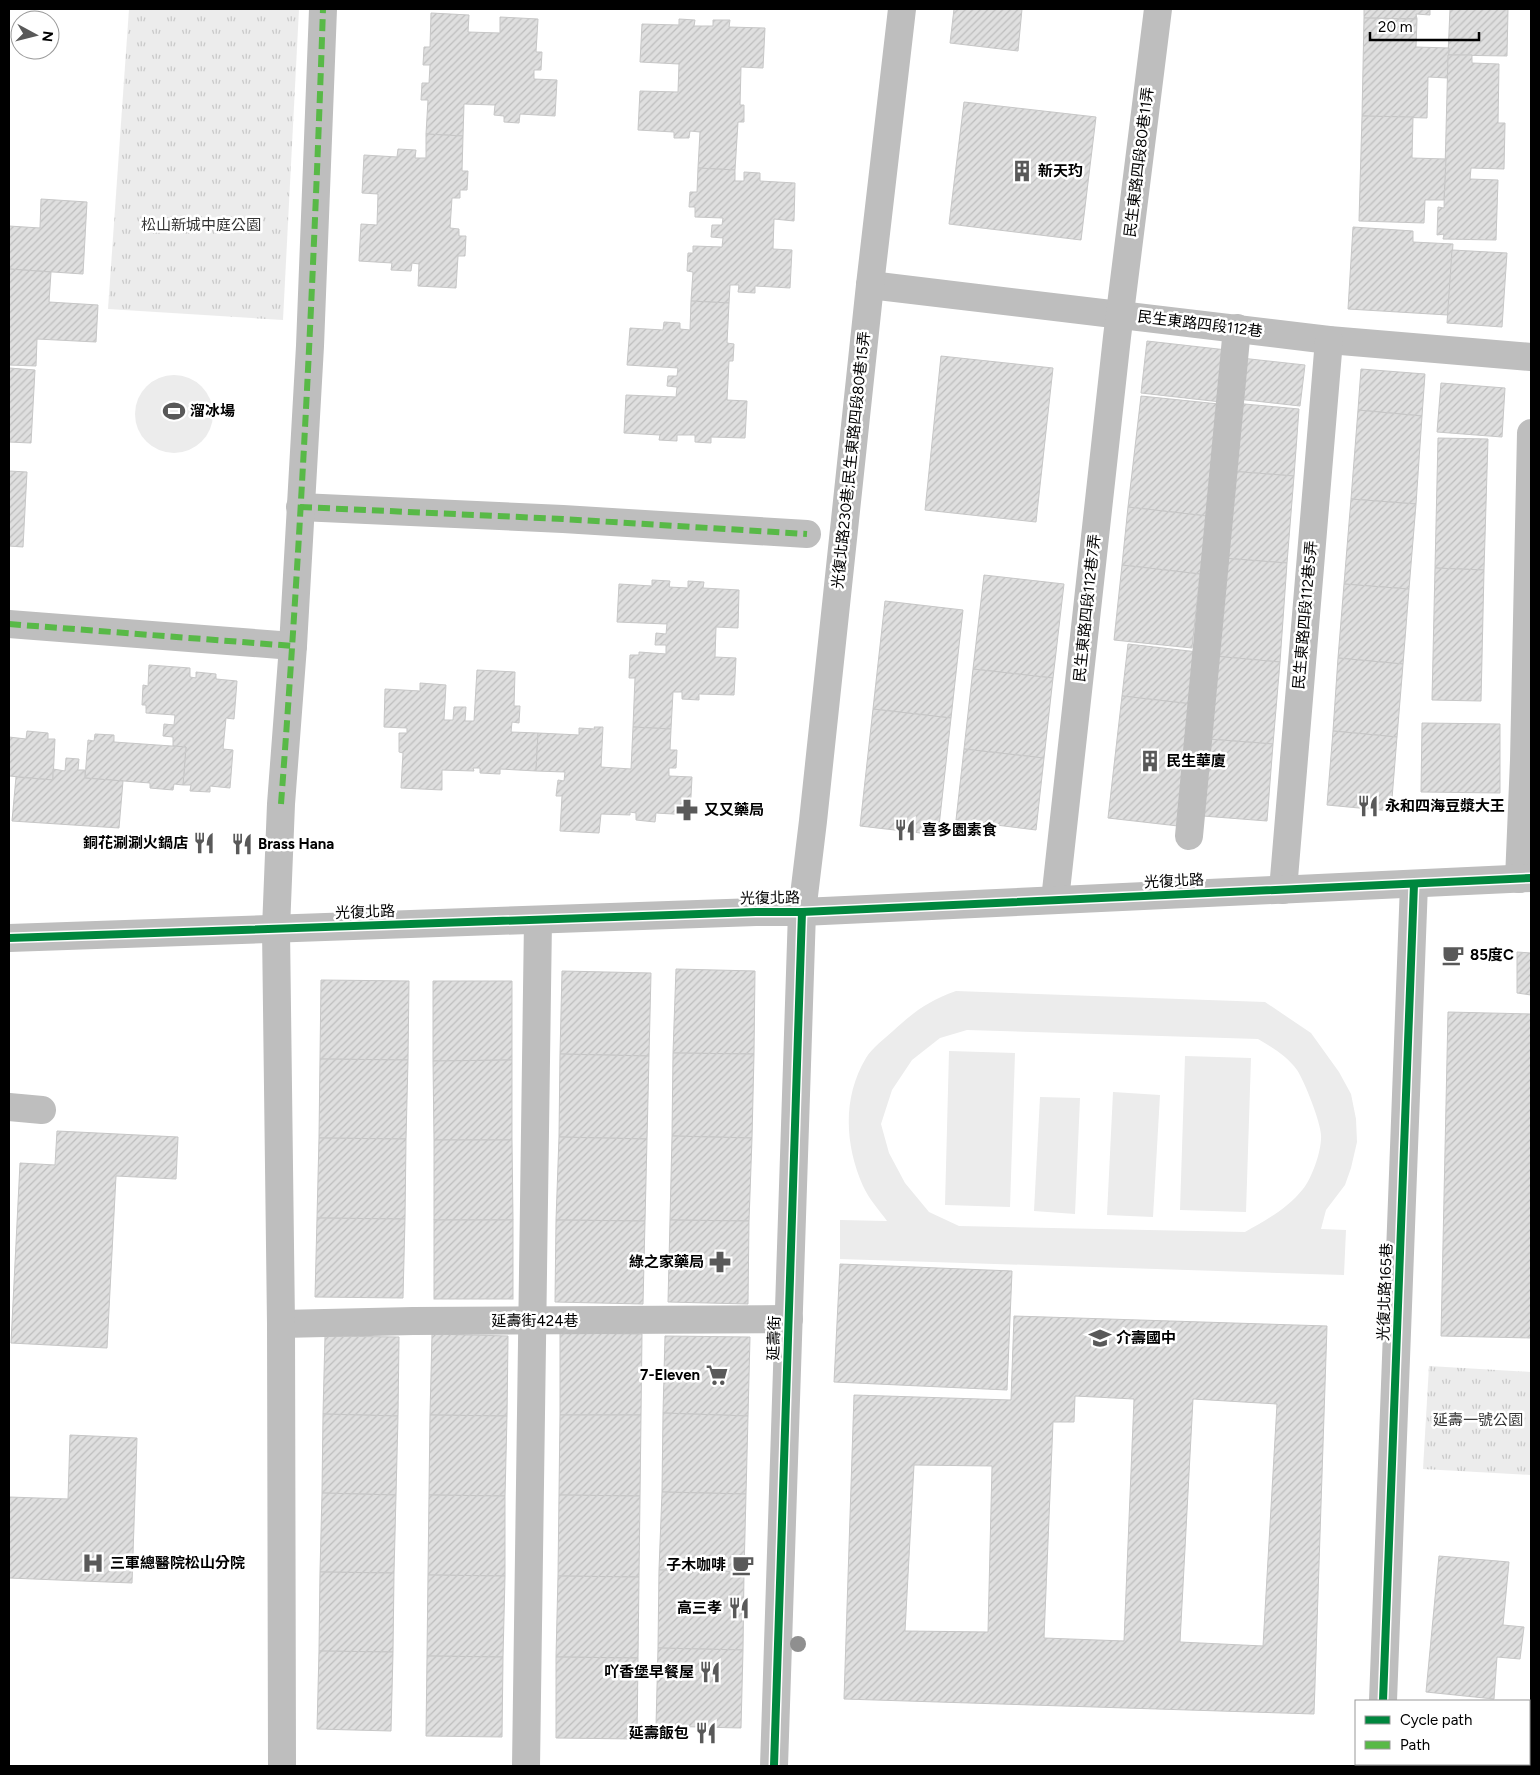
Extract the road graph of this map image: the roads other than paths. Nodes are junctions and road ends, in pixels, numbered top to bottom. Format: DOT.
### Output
graph roads {
  1 [pos="323,9"];
  2 [pos="902,9"];
  3 [pos="1158,9"];
  4 [pos="870,285"];
  5 [pos="1120,316"];
  6 [pos="1237,328"];
  7 [pos="1329,340"];
  8 [pos="1531,357"];
  9 [pos="1531,434"];
  10 [pos="300,507"];
  11 [pos="807,534"];
  12 [pos="9,624"];
  13 [pos="293,646"];
  14 [pos="1189,836"];
  15 [pos="1525,878"];
  16 [pos="1414,884"];
  17 [pos="1283,890"];
  18 [pos="1055,900"];
  19 [pos="802,912"];
  20 [pos="538,920"];
  21 [pos="276,928"];
  22 [pos="9,938"];
  23 [pos="9,1107"];
  24 [pos="42,1110"];
  25 [pos="789,1319"];
  26 [pos="532,1321"];
  27 [pos="281,1324"];
  28 [pos="1383,1700"];
  29 [pos="282,1766"];
  30 [pos="526,1766"];
  31 [pos="774,1766"];
  1 -- 10 [label="street"];
  2 -- 4 [label="street, 光復北路230巷;民生東路四段80巷15弄"];
  3 -- 5 [label="street, 民生東路四段80巷11弄"];
  4 -- 5 [label="street, 民生東路四段112巷"];
  4 -- 19 [label="street, 光復北路230巷;民生東路四段80巷15弄"];
  5 -- 6 [label="street, 民生東路四段112巷"];
  5 -- 18 [label="street, 民生東路四段112巷7弄"];
  6 -- 7 [label="street, 民生東路四段112巷"];
  6 -- 14 [label="street"];
  7 -- 8 [label="street, 民生東路四段112巷"];
  7 -- 17 [label="street, 民生東路四段112巷5弄"];
  9 -- 15 [label="street"];
  10 -- 11 [label="street"];
  10 -- 13 [label="street"];
  12 -- 13 [label="street"];
  13 -- 21 [label="street"];
  15 -- 16 [label="street, 光復北路"];
  16 -- 17 [label="street, 光復北路"];
  16 -- 28 [label="street, 光復北路165巷"];
  17 -- 18 [label="street, 光復北路"];
  18 -- 19 [label="street, 光復北路"];
  19 -- 20 [label="street, 光復北路"];
  19 -- 25 [label="street, 延壽街"];
  20 -- 21 [label="street, 光復北路"];
  20 -- 26 [label="street"];
  21 -- 22 [label="street, 光復北路"];
  21 -- 27 [label="street"];
  23 -- 24 [label="street"];
  25 -- 26 [label="street, 延壽街424巷"];
  25 -- 31 [label="street, 延壽街"];
  26 -- 27 [label="street, 延壽街424巷"];
  26 -- 30 [label="street"];
  27 -- 29 [label="street"];
}
